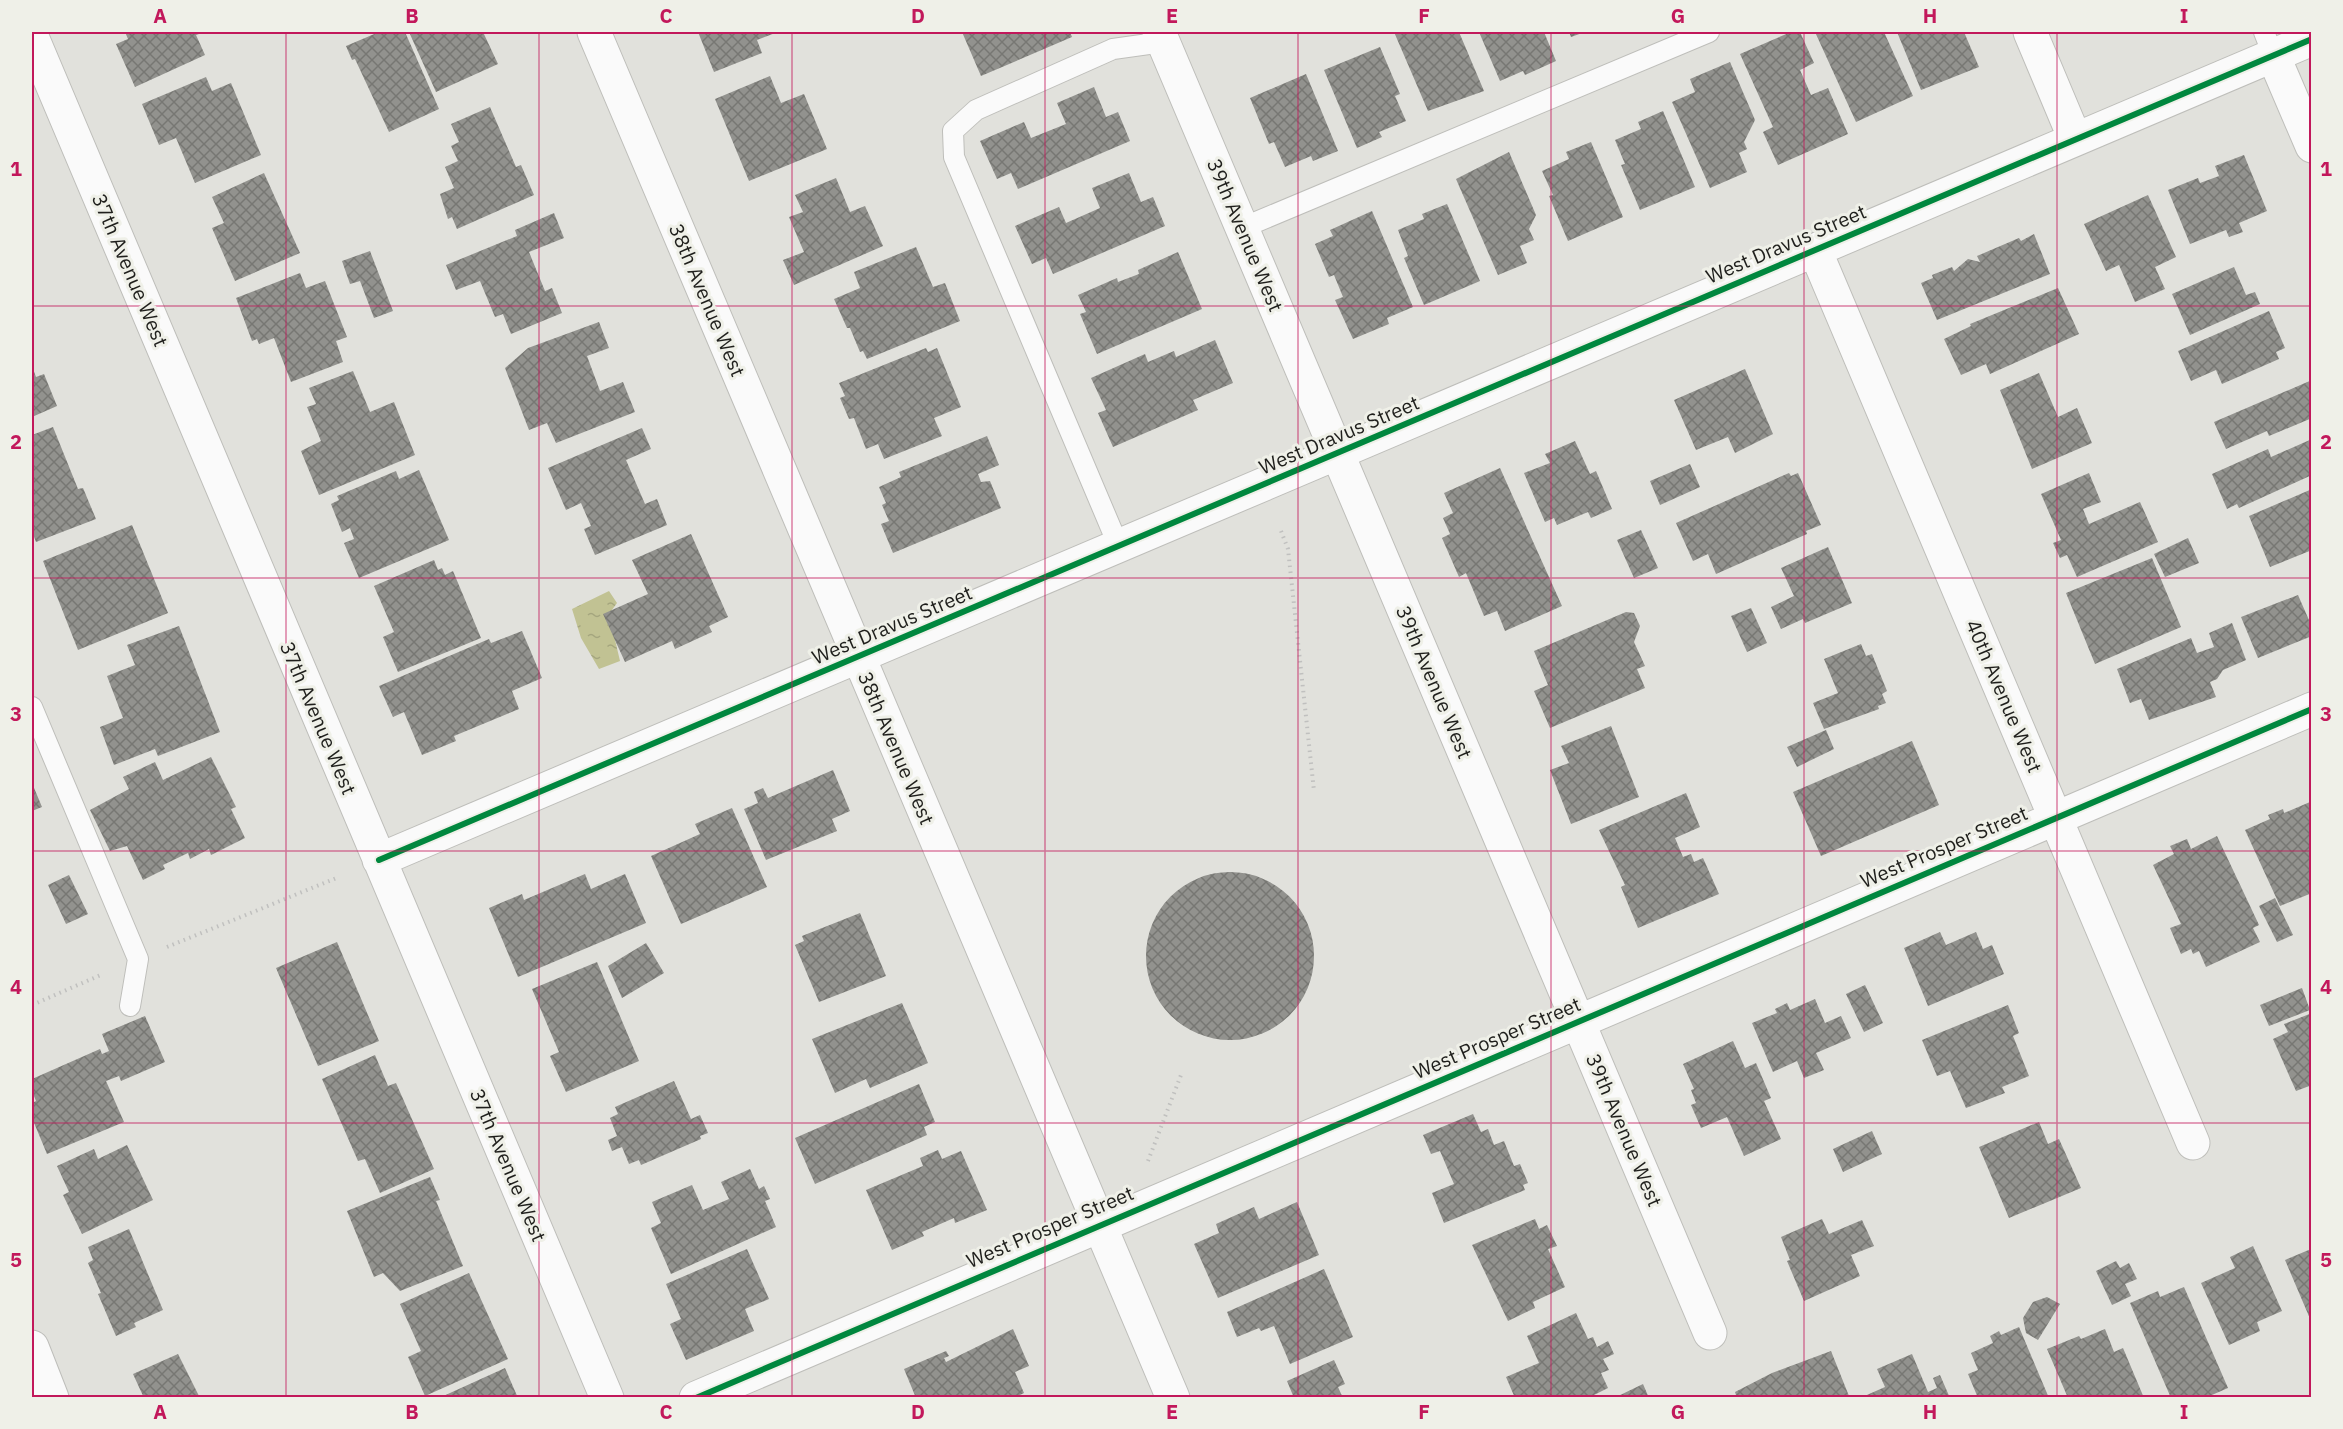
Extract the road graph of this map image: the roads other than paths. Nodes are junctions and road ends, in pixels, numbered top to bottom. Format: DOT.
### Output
graph roads {
  1 [pos="594,32"];
  2 [pos="1709,32"];
  3 [pos="2030,32"];
  4 [pos="1169,35"];
  5 [pos="32,37"];
  6 [pos="2312,39"];
  7 [pos="2269,43"];
  8 [pos="2074,139"];
  9 [pos="2312,146"];
  10 [pos="1242,228"];
  11 [pos="1815,250"];
  12 [pos="1337,454"];
  13 [pos="1119,548"];
  14 [pos="858,657"];
  15 [pos="32,707"];
  16 [pos="2312,709"];
  17 [pos="2055,818"];
  18 [pos="379,860"];
  19 [pos="130,1006"];
  20 [pos="1578,1022"];
  21 [pos="2193,1143"];
  22 [pos="1099,1224"];
  23 [pos="1710,1333"];
  24 [pos="32,1347"];
  25 [pos="52,1398"];
  26 [pos="607,1398"];
  27 [pos="696,1398"];
  28 [pos="1173,1398"];
  1 -- 14 [label="street, 38th Avenue West"];
  2 -- 10 [label="lane"];
  3 -- 8 [label="street"];
  4 -- 10 [label="street, 39th Avenue West"];
  4 -- 13 [label="lane"];
  5 -- 18 [label="street, 37th Avenue West"];
  6 -- 7 [label="street, West Dravus Street"];
  7 -- 8 [label="street, West Dravus Street"];
  7 -- 9 [label="street"];
  8 -- 11 [label="street, West Dravus Street"];
  10 -- 12 [label="street, 39th Avenue West"];
  11 -- 12 [label="street, West Dravus Street"];
  11 -- 17 [label="street, 40th Avenue West"];
  12 -- 13 [label="street, West Dravus Street"];
  12 -- 20 [label="street, 39th Avenue West"];
  13 -- 14 [label="street, West Dravus Street"];
  14 -- 18 [label="street, West Dravus Street"];
  14 -- 22 [label="street, 38th Avenue West"];
  15 -- 19 [label="lane"];
  16 -- 17 [label="street, West Prosper Street"];
  17 -- 20 [label="street, West Prosper Street"];
  17 -- 21 [label="street, 40th Avenue West"];
  18 -- 26 [label="street, 37th Avenue West"];
  20 -- 22 [label="street, West Prosper Street"];
  20 -- 23 [label="street, 39th Avenue West"];
  22 -- 27 [label="street, West Prosper Street"];
  22 -- 28 [label="street, 38th Avenue West"];
  24 -- 25 [label="street"];
}
